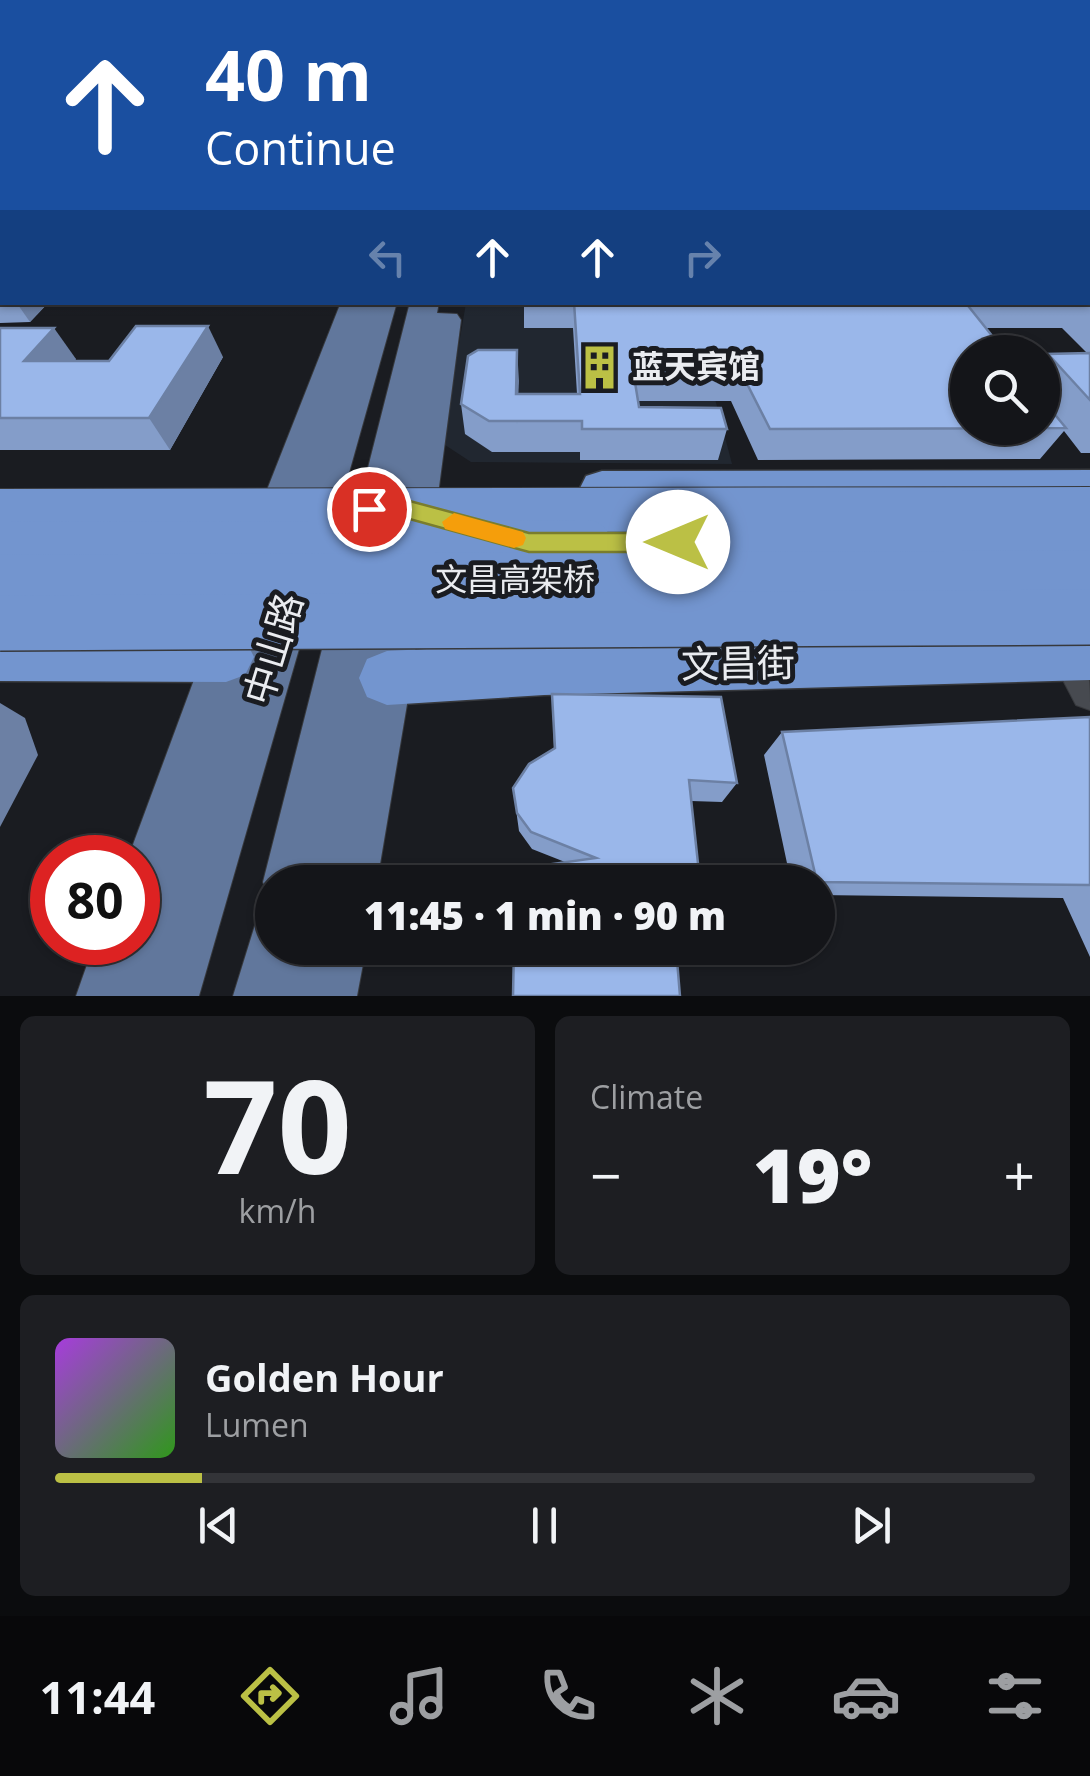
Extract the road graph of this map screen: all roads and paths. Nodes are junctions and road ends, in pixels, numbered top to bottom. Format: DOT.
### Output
graph roads {
  1 [pos="355,305"];
  2 [pos="382,305"];
  3 [pos="423,305"];
  4 [pos="447,305"];
  5 [pos="1090,486"];
  6 [pos="0,492"];
  7 [pos="285,492"];
  8 [pos="413,499"];
  9 [pos="1090,509"];
  10 [pos="0,512"];
  11 [pos="529,542"];
  12 [pos="1090,542"];
  13 [pos="0,544"];
  14 [pos="1090,578"];
  15 [pos="0,582"];
  16 [pos="115,582"];
  17 [pos="0,622"];
  18 [pos="244,639"];
  19 [pos="1085,655"];
  20 [pos="0,656"];
  21 [pos="387,678"];
  22 [pos="160,859"];
  23 [pos="298,865"];
  24 [pos="349,865"];
  25 [pos="120,965"];
  26 [pos="274,965"];
  27 [pos="329,965"];
  28 [pos="110,996"];
  29 [pos="165,996"];
  30 [pos="267,996"];
  31 [pos="323,996"];
  1 -- 7 [label="main road"];
  2 -- 29 [label="main road, 中山路"];
  3 -- 23 [label="main road, 中山路"];
  4 -- 8 [label="main road"];
  5 -- 8 [label="highway"];
  6 -- 7 [label="highway"];
  7 -- 18 [label="main road"];
  8 -- 9 [label="highway, bridge"];
  8 -- 10 [label="highway, bridge"];
  8 -- 11 [label="highway, bridge"];
  8 -- 21 [label="main road"];
  11 -- 12 [label="highway, 文昌高架桥, bridge"];
  11 -- 13 [label="highway, 文昌高架桥, bridge"];
  14 -- 16 [label="highway, 文昌高架桥, bridge"];
  15 -- 16 [label="highway, 文昌高架桥, bridge"];
  16 -- 18 [label="highway, bridge"];
  17 -- 18 [label="highway, bridge"];
  18 -- 19 [label="highway, bridge"];
  18 -- 20 [label="highway"];
  18 -- 22 [label="main road"];
  19 -- 21 [label="highway, 文昌街"];
  21 -- 24 [label="main road"];
  25 -- 28 [label="main road"];
  26 -- 30 [label="main road"];
  27 -- 31 [label="main road"];
}
